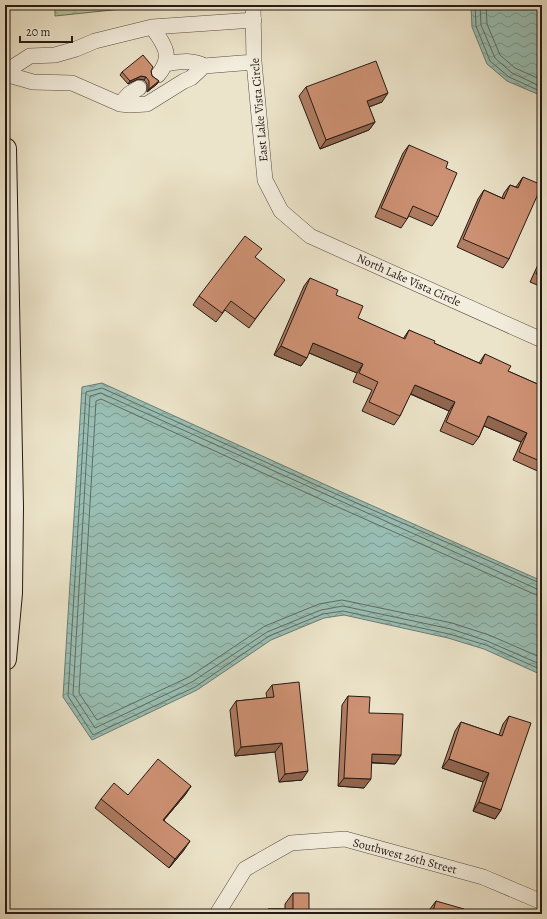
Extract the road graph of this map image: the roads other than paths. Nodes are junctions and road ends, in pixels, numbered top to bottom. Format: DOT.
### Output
graph roads {
  1 [pos="253,5"];
  2 [pos="254,20"];
  3 [pos="152,27"];
  4 [pos="254,62"];
  5 [pos="204,66"];
  6 [pos="5,73"];
  7 [pos="139,88"];
  8 [pos="120,104"];
  9 [pos="5,149"];
  10 [pos="281,211"];
  11 [pos="542,340"];
  12 [pos="5,659"];
  13 [pos="542,902"];
  14 [pos="217,914"];
  1 -- 2 [label="street, East Lake Vista Circle"];
  2 -- 3 [label="street"];
  2 -- 4 [label="street, East Lake Vista Circle"];
  3 -- 5 [label="street"];
  3 -- 6 [label="street"];
  4 -- 5 [label="street"];
  4 -- 10 [label="street, East Lake Vista Circle"];
  5 -- 8 [label="street"];
  6 -- 8 [label="street"];
  7 -- 8 [label="street"];
  9 -- 12 [label="main road"];
  10 -- 11 [label="street, North Lake Vista Circle"];
  13 -- 14 [label="street, Southwest 26th Street"];
}
